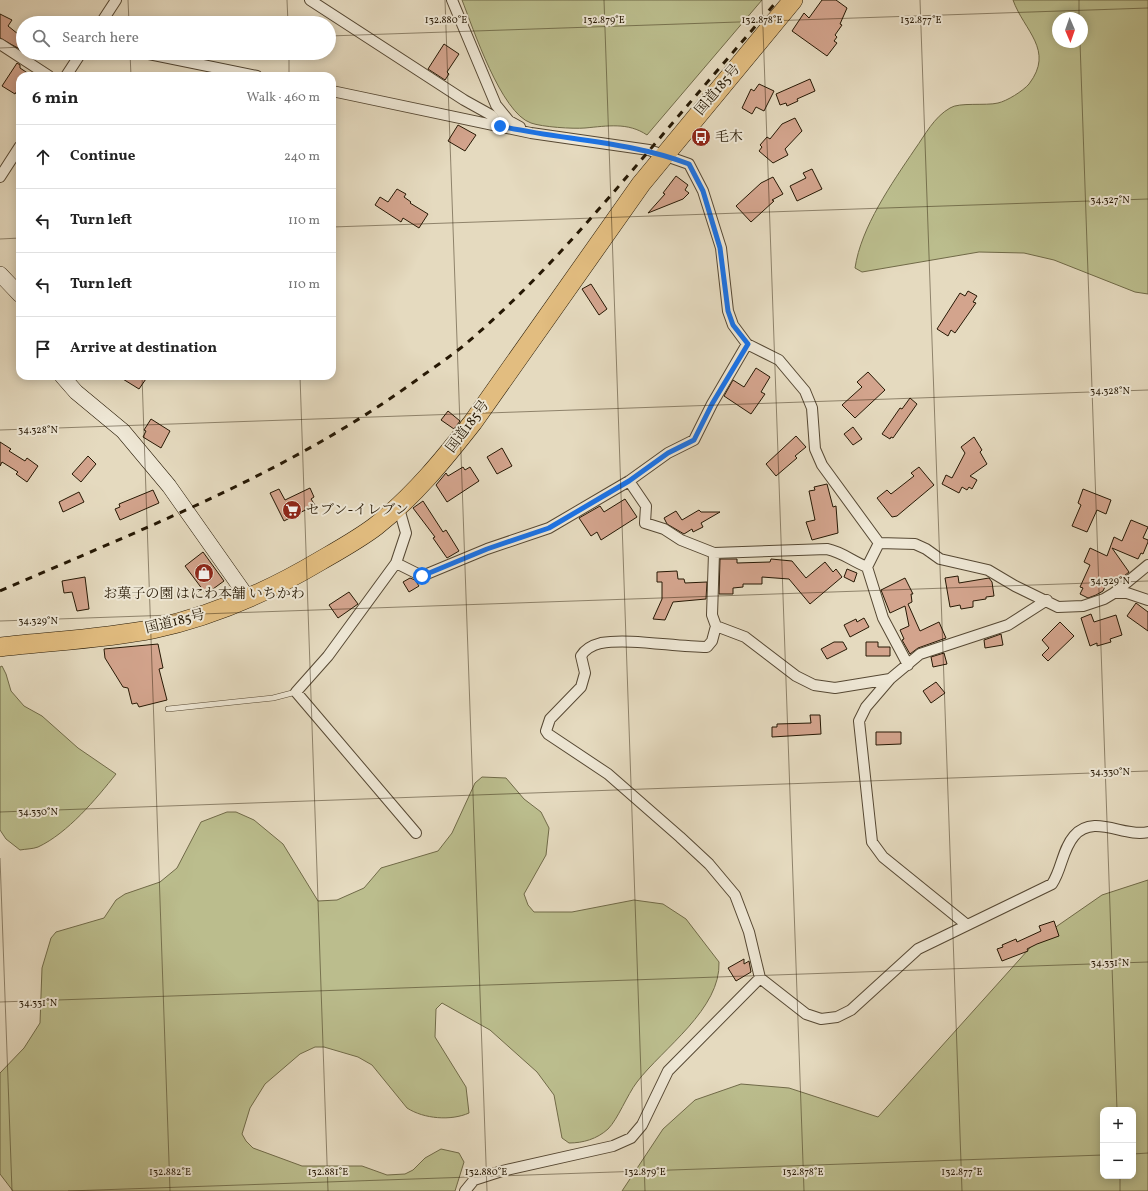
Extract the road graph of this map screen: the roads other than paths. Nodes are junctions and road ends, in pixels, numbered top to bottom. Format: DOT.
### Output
graph roads {
  1 [pos="116,0"];
  2 [pos="310,0"];
  3 [pos="452,0"];
  4 [pos="793,0"];
  5 [pos="106,16"];
  6 [pos="335,16"];
  7 [pos="336,17"];
  8 [pos="0,44"];
  9 [pos="16,54"];
  10 [pos="24,60"];
  11 [pos="76,60"];
  12 [pos="178,60"];
  13 [pos="43,72"];
  14 [pos="69,72"];
  15 [pos="237,72"];
  16 [pos="336,92"];
  17 [pos="500,126"];
  18 [pos="531,132"];
  19 [pos="16,152"];
  20 [pos="664,154"];
  21 [pos="0,177"];
  22 [pos="0,274"];
  23 [pos="16,291"];
  24 [pos="748,344"];
  25 [pos="66,380"];
  26 [pos="629,481"];
  27 [pos="398,505"];
  28 [pos="879,543"];
  29 [pos="714,553"];
  30 [pos="396,563"];
  31 [pos="1148,565"];
  32 [pos="867,567"];
  33 [pos="1114,593"];
  34 [pos="248,598"];
  35 [pos="1047,600"];
  36 [pos="1148,600"];
  37 [pos="716,626"];
  38 [pos="0,647"];
  39 [pos="908,665"];
  40 [pos="890,679"];
  41 [pos="296,692"];
  42 [pos="168,709"];
  43 [pos="1148,832"];
  44 [pos="416,833"];
  45 [pos="967,925"];
  46 [pos="760,978"];
  47 [pos="465,1191"];
  1 -- 5 [label="street"];
  2 -- 6 [label="street"];
  3 -- 18 [label="street"];
  4 -- 20 [label="highway, 国道185号"];
  7 -- 17 [label="street"];
  8 -- 9 [label="street"];
  10 -- 13 [label="street"];
  11 -- 14 [label="street"];
  12 -- 15 [label="street"];
  16 -- 17 [label="street"];
  17 -- 18 [label="street"];
  18 -- 20 [label="street"];
  19 -- 21 [label="street"];
  20 -- 24 [label="street"];
  20 -- 27 [label="highway, 国道185号"];
  22 -- 23 [label="street"];
  24 -- 26 [label="street"];
  24 -- 28 [label="street"];
  25 -- 34 [label="street"];
  26 -- 29 [label="street"];
  26 -- 30 [label="street"];
  27 -- 30 [label="street"];
  27 -- 34 [label="highway, 国道185号"];
  28 -- 32 [label="street"];
  28 -- 35 [label="street"];
  29 -- 32 [label="street"];
  29 -- 37 [label="street"];
  30 -- 41 [label="street"];
  31 -- 33 [label="street"];
  32 -- 39 [label="street"];
  33 -- 35 [label="street"];
  33 -- 36 [label="street"];
  34 -- 38 [label="highway, 国道185号"];
  35 -- 39 [label="street"];
  37 -- 40 [label="street"];
  37 -- 46 [label="street"];
  39 -- 40 [label="street"];
  40 -- 45 [label="street"];
  41 -- 42 [label="lane"];
  41 -- 44 [label="street"];
  43 -- 45 [label="street"];
  45 -- 46 [label="street"];
  46 -- 47 [label="street"];
}
